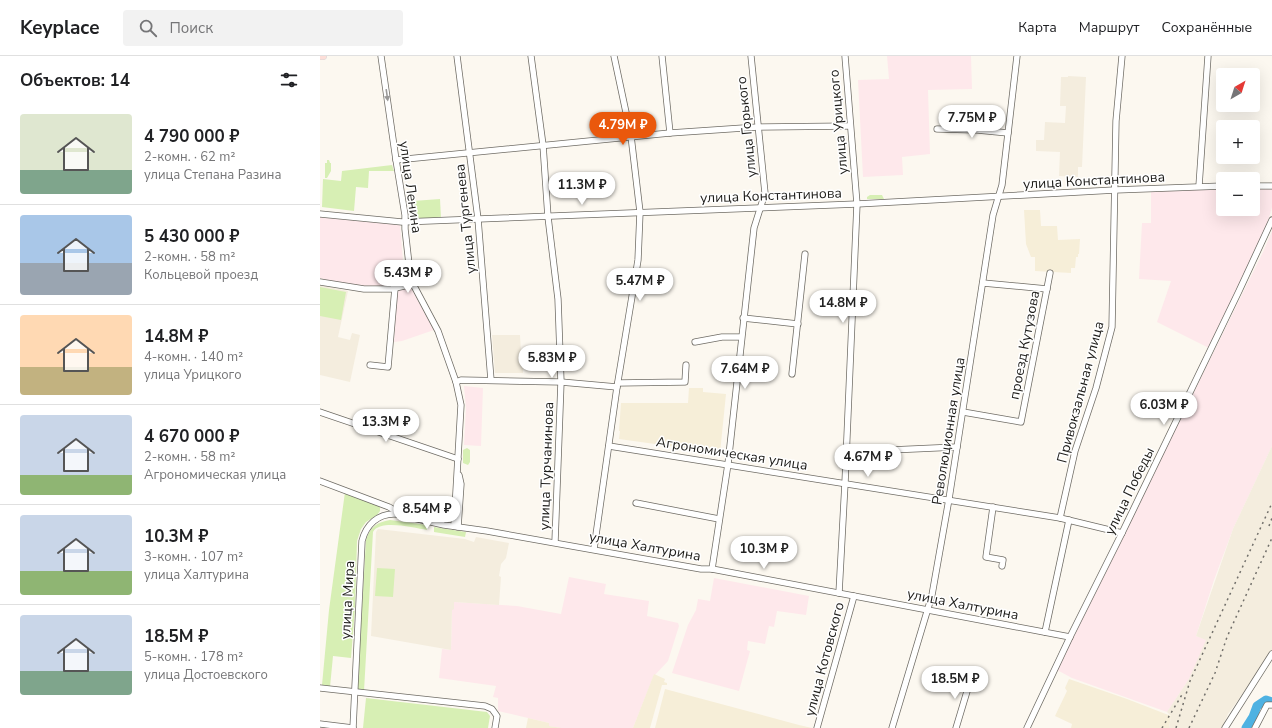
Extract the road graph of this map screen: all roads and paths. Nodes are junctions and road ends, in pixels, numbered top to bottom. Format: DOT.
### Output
graph roads {
  1 [pos="320,56"];
  2 [pos="323,56"];
  3 [pos="381,56"];
  4 [pos="457,56"];
  5 [pos="532,56"];
  6 [pos="614,56"];
  7 [pos="662,56"];
  8 [pos="751,56"];
  9 [pos="845,56"];
  10 [pos="1017,56"];
  11 [pos="1122,56"];
  12 [pos="1208,56"];
  13 [pos="850,126"];
  14 [pos="758,127"];
  15 [pos="937,129"];
  16 [pos="670,132"];
  17 [pos="1008,134"];
  18 [pos="632,136"];
  19 [pos="543,145"];
  20 [pos="470,153"];
  21 [pos="396,160"];
  22 [pos="1199,186"];
  23 [pos="1216,186"];
  24 [pos="1260,186"];
  25 [pos="1272,186"];
  26 [pos="1115,190"];
  27 [pos="998,197"];
  28 [pos="857,204"];
  29 [pos="759,208"];
  30 [pos="640,212"];
  31 [pos="320,214"];
  32 [pos="548,217"];
  33 [pos="478,219"];
  34 [pos="1272,220"];
  35 [pos="406,222"];
  36 [pos="805,254"];
  37 [pos="1050,273"];
  38 [pos="320,282"];
  39 [pos="983,283"];
  40 [pos="413,284"];
  41 [pos="395,288"];
  42 [pos="1047,289"];
  43 [pos="743,318"];
  44 [pos="798,324"];
  45 [pos="741,337"];
  46 [pos="695,342"];
  47 [pos="370,365"];
  48 [pos="686,365"];
  49 [pos="792,374"];
  50 [pos="491,380"];
  51 [pos="457,381"];
  52 [pos="561,382"];
  53 [pos="618,385"];
  54 [pos="320,412"];
  55 [pos="963,412"];
  56 [pos="609,446"];
  57 [pos="957,447"];
  58 [pos="846,452"];
  59 [pos="458,459"];
  60 [pos="728,464"];
  61 [pos="320,480"];
  62 [pos="846,483"];
  63 [pos="949,499"];
  64 [pos="636,503"];
  65 [pos="993,507"];
  66 [pos="403,516"];
  67 [pos="380,517"];
  68 [pos="1060,518"];
  69 [pos="719,520"];
  70 [pos="1069,520"];
  71 [pos="456,527"];
  72 [pos="1122,533"];
  73 [pos="555,542"];
  74 [pos="594,549"];
  75 [pos="1002,566"];
  76 [pos="712,569"];
  77 [pos="839,593"];
  78 [pos="854,596"];
  79 [pos="927,609"];
  80 [pos="1045,632"];
  81 [pos="1070,637"];
  82 [pos="1272,654"];
  83 [pos="971,678"];
  84 [pos="320,688"];
  85 [pos="355,692"];
  86 [pos="1272,705"];
  87 [pos="353,712"];
  88 [pos="320,724"];
  89 [pos="337,727"];
  90 [pos="353,728"];
  91 [pos="495,728"];
  92 [pos="818,728"];
  93 [pos="892,728"];
  94 [pos="956,728"];
  95 [pos="1027,728"];
  96 [pos="1225,728"];
  97 [pos="1255,728"];
  1 -- 2 [label="main road"];
  3 -- 21 [label="street, улица Ленина, one-way"];
  4 -- 20 [label="street, улица Тургенева"];
  5 -- 19 [label="street, улица Турчанинова"];
  6 -- 18 [label="street"];
  7 -- 16 [label="street"];
  8 -- 14 [label="street, улица Горького"];
  9 -- 13 [label="street, улица Урицкого"];
  10 -- 17 [label="street, Революционная улица"];
  11 -- 26 [label="street, Привокзальная улица"];
  12 -- 22 [label="street"];
  13 -- 14 [label="street"];
  13 -- 28 [label="street, улица Урицкого"];
  14 -- 16 [label="street"];
  14 -- 29 [label="street, улица Горького"];
  15 -- 17 [label="street"];
  16 -- 18 [label="street"];
  17 -- 27 [label="street, Революционная улица"];
  18 -- 19 [label="street"];
  18 -- 30 [label="street"];
  19 -- 20 [label="street"];
  19 -- 32 [label="street, улица Турчанинова"];
  20 -- 21 [label="street"];
  20 -- 33 [label="street, улица Тургенева"];
  21 -- 35 [label="street, улица Ленина"];
  22 -- 23 [label="street, улица Константинова"];
  22 -- 26 [label="street, улица Константинова"];
  24 -- 25 [label="street"];
  26 -- 27 [label="street, улица Константинова"];
  26 -- 68 [label="street, Привокзальная улица"];
  27 -- 28 [label="street, улица Константинова"];
  27 -- 39 [label="street, Революционная улица"];
  28 -- 29 [label="street, улица Константинова"];
  28 -- 58 [label="street, улица Урицкого"];
  29 -- 30 [label="street, улица Константинова"];
  29 -- 43 [label="street, улица Горького"];
  30 -- 32 [label="street, улица Константинова"];
  30 -- 53 [label="street"];
  31 -- 35 [label="street, улица Константинова"];
  32 -- 33 [label="street, улица Константинова"];
  32 -- 52 [label="street, улица Турчанинова"];
  33 -- 35 [label="street, улица Константинова"];
  33 -- 50 [label="street, улица Тургенева"];
  34 -- 72 [label="street, улица Победы"];
  35 -- 40 [label="street, улица Ленина"];
  35 -- 51 [label="street"];
  36 -- 44 [label="street"];
  37 -- 42 [label="street, проезд Кутузова"];
  38 -- 41 [label="street"];
  39 -- 42 [label="street"];
  39 -- 55 [label="street, Революционная улица"];
  40 -- 41 [label="street"];
  40 -- 51 [label="street, улица Ленина"];
  41 -- 47 [label="street"];
  42 -- 55 [label="street, проезд Кутузова"];
  43 -- 44 [label="street"];
  43 -- 45 [label="street, улица Горького"];
  44 -- 49 [label="street"];
  45 -- 46 [label="street"];
  45 -- 60 [label="street, улица Горького"];
  48 -- 53 [label="street"];
  50 -- 51 [label="street"];
  50 -- 52 [label="street"];
  51 -- 59 [label="street, улица Ленина"];
  51 -- 71 [label="street"];
  52 -- 53 [label="street"];
  52 -- 73 [label="street, улица Турчанинова"];
  53 -- 56 [label="street"];
  54 -- 59 [label="street"];
  55 -- 57 [label="street, Революционная улица"];
  56 -- 60 [label="street, Агрономическая улица"];
  56 -- 74 [label="street"];
  57 -- 58 [label="street"];
  57 -- 63 [label="street, Революционная улица"];
  58 -- 62 [label="street, улица Урицкого"];
  59 -- 71 [label="street, улица Ленина"];
  60 -- 62 [label="street, Агрономическая улица"];
  60 -- 69 [label="street, улица Горького"];
  61 -- 66 [label="street, улица Халтурина"];
  62 -- 63 [label="street, Агрономическая улица"];
  62 -- 77 [label="street, улица Урицкого"];
  63 -- 65 [label="street, Агрономическая улица"];
  63 -- 79 [label="street, Революционная улица"];
  64 -- 69 [label="street"];
  65 -- 68 [label="street, Агрономическая улица"];
  65 -- 75 [label="street"];
  66 -- 67 [label="street, улица Халтурина"];
  66 -- 71 [label="street, улица Халтурина"];
  67 -- 85 [label="street, улица Мира"];
  68 -- 70 [label="street, Агрономическая улица"];
  69 -- 76 [label="street, улица Горького"];
  70 -- 72 [label="street, Агрономическая улица"];
  70 -- 80 [label="street"];
  71 -- 73 [label="street, улица Халтурина"];
  72 -- 81 [label="street, улица Победы"];
  73 -- 74 [label="street, улица Халтурина"];
  74 -- 76 [label="street, улица Халтурина"];
  76 -- 77 [label="street, улица Халтурина"];
  77 -- 78 [label="street, улица Халтурина"];
  78 -- 79 [label="street, улица Халтурина"];
  78 -- 92 [label="street, улица Котовского"];
  79 -- 80 [label="street, улица Халтурина"];
  79 -- 93 [label="street, Революционная улица"];
  80 -- 81 [label="street, улица Халтурина"];
  81 -- 95 [label="street, улица Победы"];
  82 -- 96 [label="street"];
  83 -- 94 [label="street"];
  84 -- 85 [label="street"];
  85 -- 87 [label="street, улица Мира"];
  85 -- 91 [label="street"];
  86 -- 97 [label="street"];
  87 -- 89 [label="street"];
  87 -- 90 [label="street, улица Мира"];
  88 -- 89 [label="street"];
  89 -- 90 [label="street"];
}
